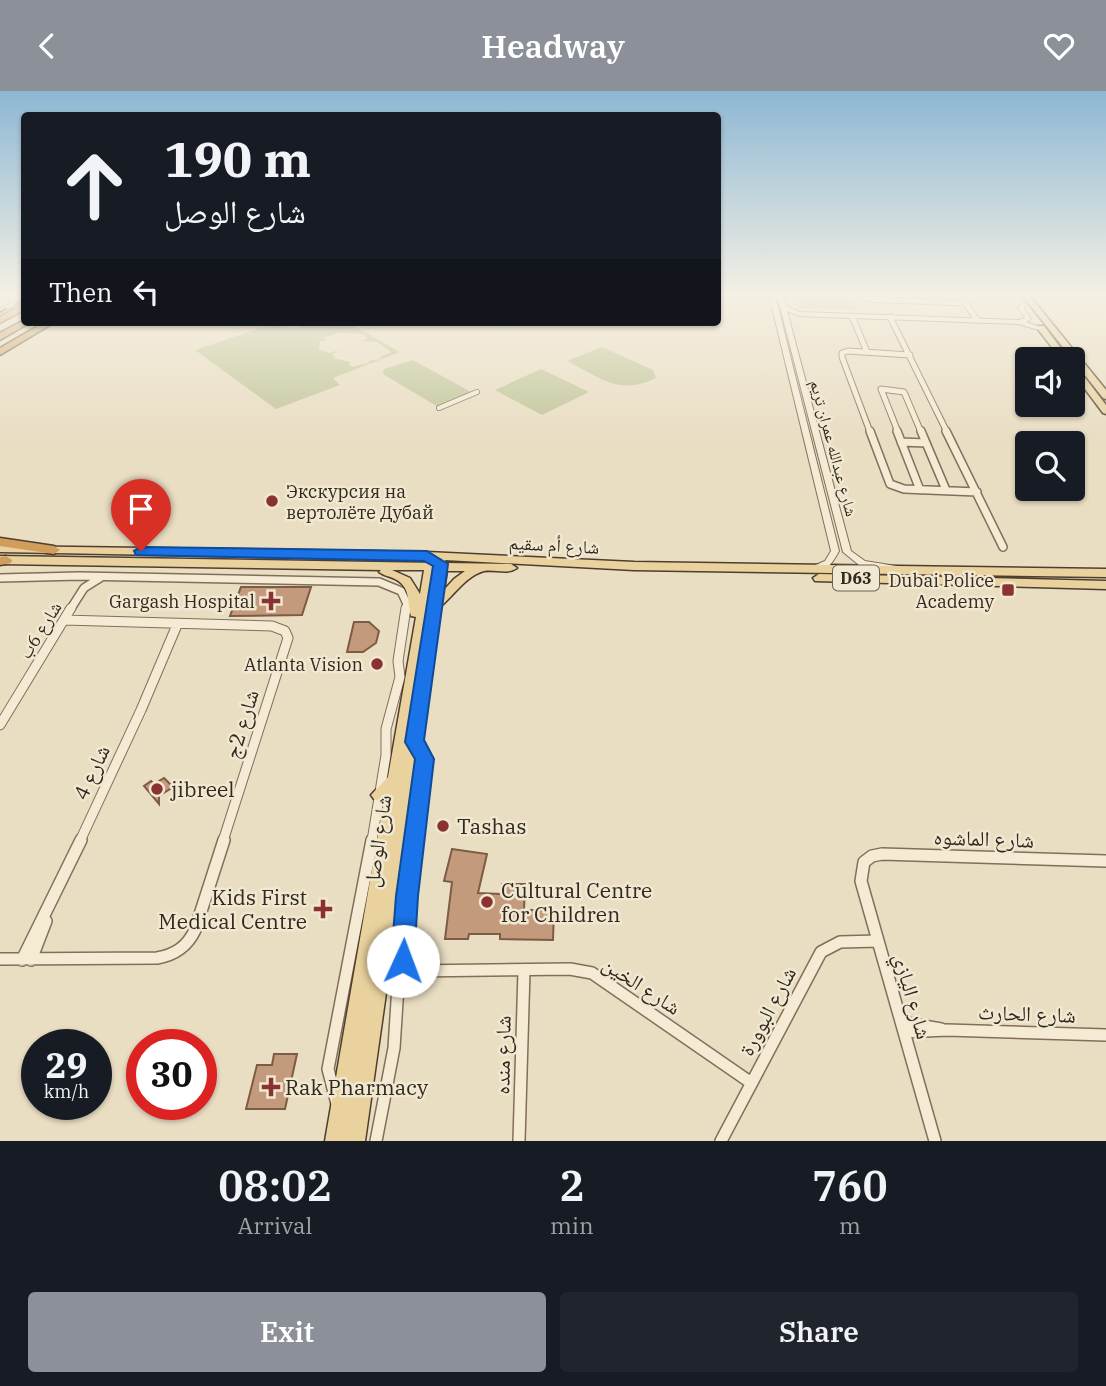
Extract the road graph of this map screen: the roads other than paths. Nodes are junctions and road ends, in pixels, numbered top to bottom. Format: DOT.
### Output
graph roads {
  1 [pos="784,344"];
  2 [pos="785,344"];
  3 [pos="793,344"];
  4 [pos="864,344"];
  5 [pos="904,344"];
  6 [pos="1064,344"];
  7 [pos="867,352"];
  8 [pos="909,354"];
  9 [pos="797,361"];
  10 [pos="1085,384"];
  11 [pos="477,392"];
  12 [pos="1106,396"];
  13 [pos="439,408"];
  14 [pos="1106,411"];
  15 [pos="901,442"];
  16 [pos="926,443"];
  17 [pos="920,490"];
  18 [pos="949,490"];
  19 [pos="976,491"];
  20 [pos="0,542"];
  21 [pos="1003,547"];
  22 [pos="54,549"];
  23 [pos="2,557"];
  24 [pos="540,562"];
  25 [pos="440,564"];
  26 [pos="337,565"];
  27 [pos="503,568"];
  28 [pos="811,569"];
  29 [pos="900,569"];
  30 [pos="1106,573"];
  31 [pos="79,576"];
  32 [pos="0,577"];
  33 [pos="103,577"];
  34 [pos="1106,585"];
  35 [pos="84,588"];
  36 [pos="435,605"];
  37 [pos="63,622"];
  38 [pos="180,625"];
  39 [pos="418,637"];
  40 [pos="0,725"];
  41 [pos="414,742"];
  42 [pos="396,779"];
  43 [pos="379,795"];
  44 [pos="1106,861"];
  45 [pos="864,862"];
  46 [pos="387,924"];
  47 [pos="878,941"];
  48 [pos="403,943"];
  49 [pos="0,960"];
  50 [pos="27,960"];
  51 [pos="412,971"];
  52 [pos="524,971"];
  53 [pos="902,1027"];
  54 [pos="1106,1035"];
  55 [pos="750,1082"];
  56 [pos="334,1131"];
  57 [pos="355,1141"];
  58 [pos="376,1141"];
  59 [pos="519,1141"];
  60 [pos="721,1141"];
  61 [pos="935,1141"];
  1 -- 28 [label="street, شارع عبدالله عمران تريم"];
  2 -- 9 [label="street"];
  3 -- 9 [label="street, شارع عبدالله عمران تريم"];
  4 -- 7 [label="street"];
  5 -- 8 [label="street"];
  6 -- 12 [label="main road"];
  7 -- 8 [label="street"];
  7 -- 17 [label="street"];
  8 -- 19 [label="street"];
  9 -- 29 [label="street, شارع عبدالله عمران تريم"];
  10 -- 14 [label="main road"];
  11 -- 13 [label="street"];
  15 -- 16 [label="street"];
  15 -- 16 [label="street"];
  15 -- 17 [label="street"];
  16 -- 18 [label="street"];
  17 -- 18 [label="street"];
  18 -- 19 [label="street"];
  19 -- 21 [label="street"];
  20 -- 22 [label="highway"];
  22 -- 23 [label="main road, شارع أم سقيم / D63"];
  22 -- 25 [label="main road, شارع أم سقيم / D63"];
  23 -- 26 [label="main road, شارع أم سقيم / D63"];
  24 -- 25 [label="main road, شارع أم سقيم / D63"];
  24 -- 25 [label="main road"];
  24 -- 28 [label="main road, شارع أم سقيم / D63"];
  25 -- 26 [label="main road, شارع أم سقيم / D63"];
  25 -- 27 [label="main road, شارع أم سقيم / D63"];
  25 -- 36 [label="main road, شارع الوصل"];
  25 -- 39 [label="main road, شارع الوصل"];
  26 -- 39 [label="main road"];
  27 -- 34 [label="main road, شارع أم سقيم / D63"];
  27 -- 36 [label="main road"];
  28 -- 29 [label="main road, شارع أم سقيم / D63"];
  29 -- 30 [label="main road, شارع أم سقيم / D63"];
  31 -- 32 [label="street"];
  31 -- 33 [label="street"];
  31 -- 35 [label="street"];
  33 -- 35 [label="street, شارع 6ب"];
  33 -- 43 [label="street"];
  35 -- 37 [label="street, شارع 6ب"];
  36 -- 41 [label="main road, شارع الوصل"];
  37 -- 38 [label="street"];
  37 -- 40 [label="street, شارع 6ب"];
  38 -- 50 [label="street, شارع 4"];
  38 -- 50 [label="street, شارع 2ج"];
  39 -- 42 [label="main road, شارع الوصل"];
  41 -- 46 [label="main road, شارع الوصل"];
  41 -- 48 [label="street"];
  42 -- 43 [label="main road"];
  42 -- 56 [label="main road, شارع الوصل"];
  43 -- 56 [label="street"];
  44 -- 45 [label="street, شارع الماشوه"];
  45 -- 47 [label="street, شارع اليازي"];
  46 -- 48 [label="main road"];
  46 -- 57 [label="main road, شارع الوصل"];
  47 -- 53 [label="street, شارع اليازي"];
  47 -- 55 [label="street, شارع البوورة"];
  48 -- 51 [label="street"];
  49 -- 50 [label="street"];
  51 -- 52 [label="street, شارع الخين"];
  51 -- 58 [label="street"];
  52 -- 55 [label="street, شارع الخين"];
  52 -- 59 [label="street, شارع منده"];
  53 -- 54 [label="street, شارع الحارث"];
  53 -- 61 [label="street, شارع اليازي"];
  55 -- 60 [label="street, شارع البوورة"];
}
